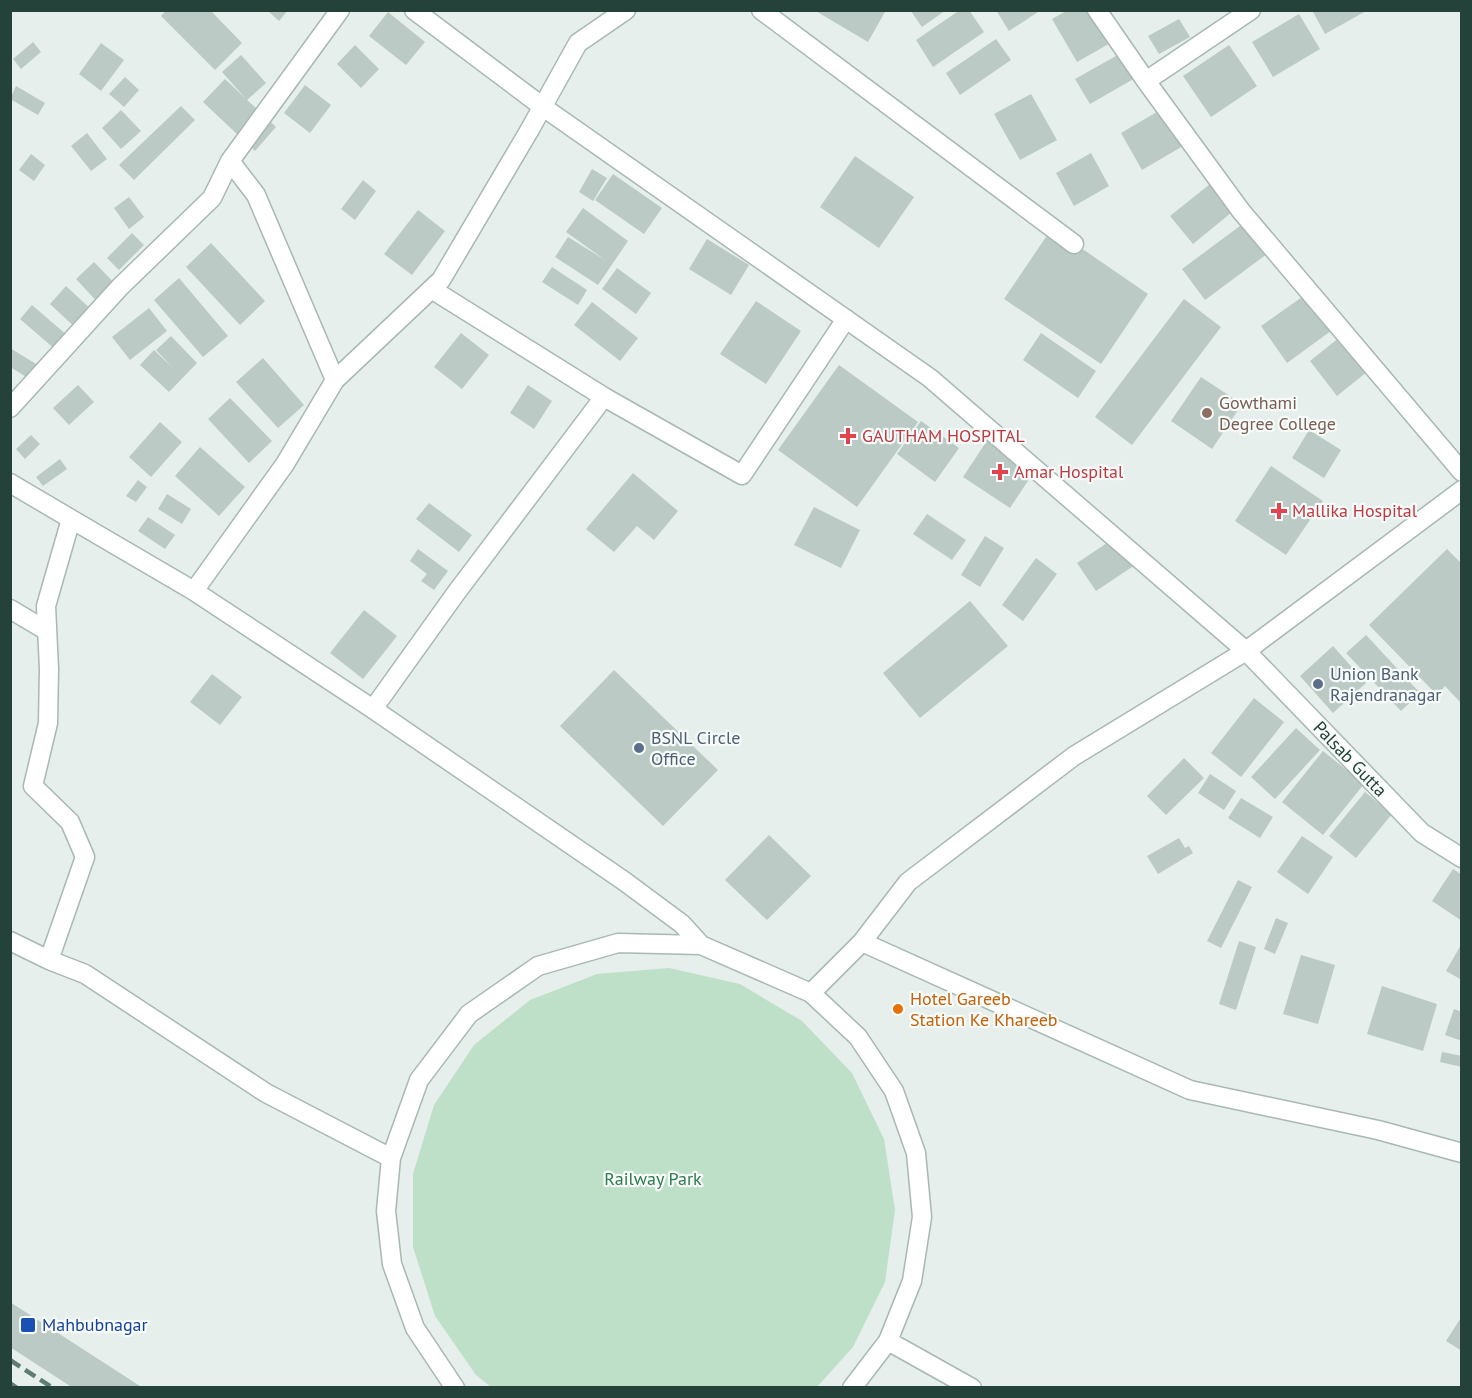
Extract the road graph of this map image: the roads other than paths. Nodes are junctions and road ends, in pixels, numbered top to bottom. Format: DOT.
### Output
graph roads {
  1 [pos="340,10"];
  2 [pos="414,10"];
  3 [pos="626,10"];
  4 [pos="761,10"];
  5 [pos="1097,10"];
  6 [pos="1251,10"];
  7 [pos="1146,81"];
  8 [pos="543,107"];
  9 [pos="231,161"];
  10 [pos="1074,244"];
  11 [pos="433,290"];
  12 [pos="846,319"];
  13 [pos="335,380"];
  14 [pos="604,397"];
  15 [pos="10,408"];
  16 [pos="1461,472"];
  17 [pos="10,483"];
  18 [pos="1461,490"];
  19 [pos="70,519"];
  20 [pos="194,591"];
  21 [pos="10,609"];
  22 [pos="47,631"];
  23 [pos="1246,651"];
  24 [pos="373,709"];
  25 [pos="1461,858"];
  26 [pos="10,941"];
  27 [pos="861,942"];
  28 [pos="701,945"];
  29 [pos="49,960"];
  30 [pos="811,993"];
  31 [pos="1461,1153"];
  32 [pos="391,1158"];
  33 [pos="888,1341"];
  34 [pos="455,1388"];
  35 [pos="852,1388"];
  36 [pos="972,1388"];
  1 -- 9 [label="street"];
  2 -- 8 [label="street, Palsab Gutta"];
  3 -- 8 [label="street"];
  4 -- 10 [label="street"];
  5 -- 7 [label="street"];
  6 -- 7 [label="street"];
  7 -- 16 [label="street"];
  8 -- 11 [label="street"];
  8 -- 12 [label="street, Palsab Gutta"];
  9 -- 13 [label="street"];
  9 -- 15 [label="street"];
  11 -- 13 [label="street"];
  11 -- 14 [label="street"];
  12 -- 14 [label="street"];
  12 -- 23 [label="street, Palsab Gutta"];
  13 -- 20 [label="street"];
  14 -- 24 [label="street"];
  17 -- 19 [label="street"];
  18 -- 23 [label="street"];
  19 -- 20 [label="street"];
  19 -- 22 [label="street"];
  20 -- 24 [label="street"];
  21 -- 22 [label="street"];
  22 -- 29 [label="street"];
  23 -- 25 [label="street, Palsab Gutta"];
  23 -- 27 [label="street"];
  24 -- 28 [label="street"];
  26 -- 29 [label="street"];
  27 -- 30 [label="street"];
  27 -- 31 [label="street"];
  28 -- 30 [label="street"];
  28 -- 32 [label="street"];
  29 -- 32 [label="street"];
  30 -- 33 [label="street"];
  32 -- 34 [label="street"];
  33 -- 35 [label="street"];
  33 -- 36 [label="street"];
}
